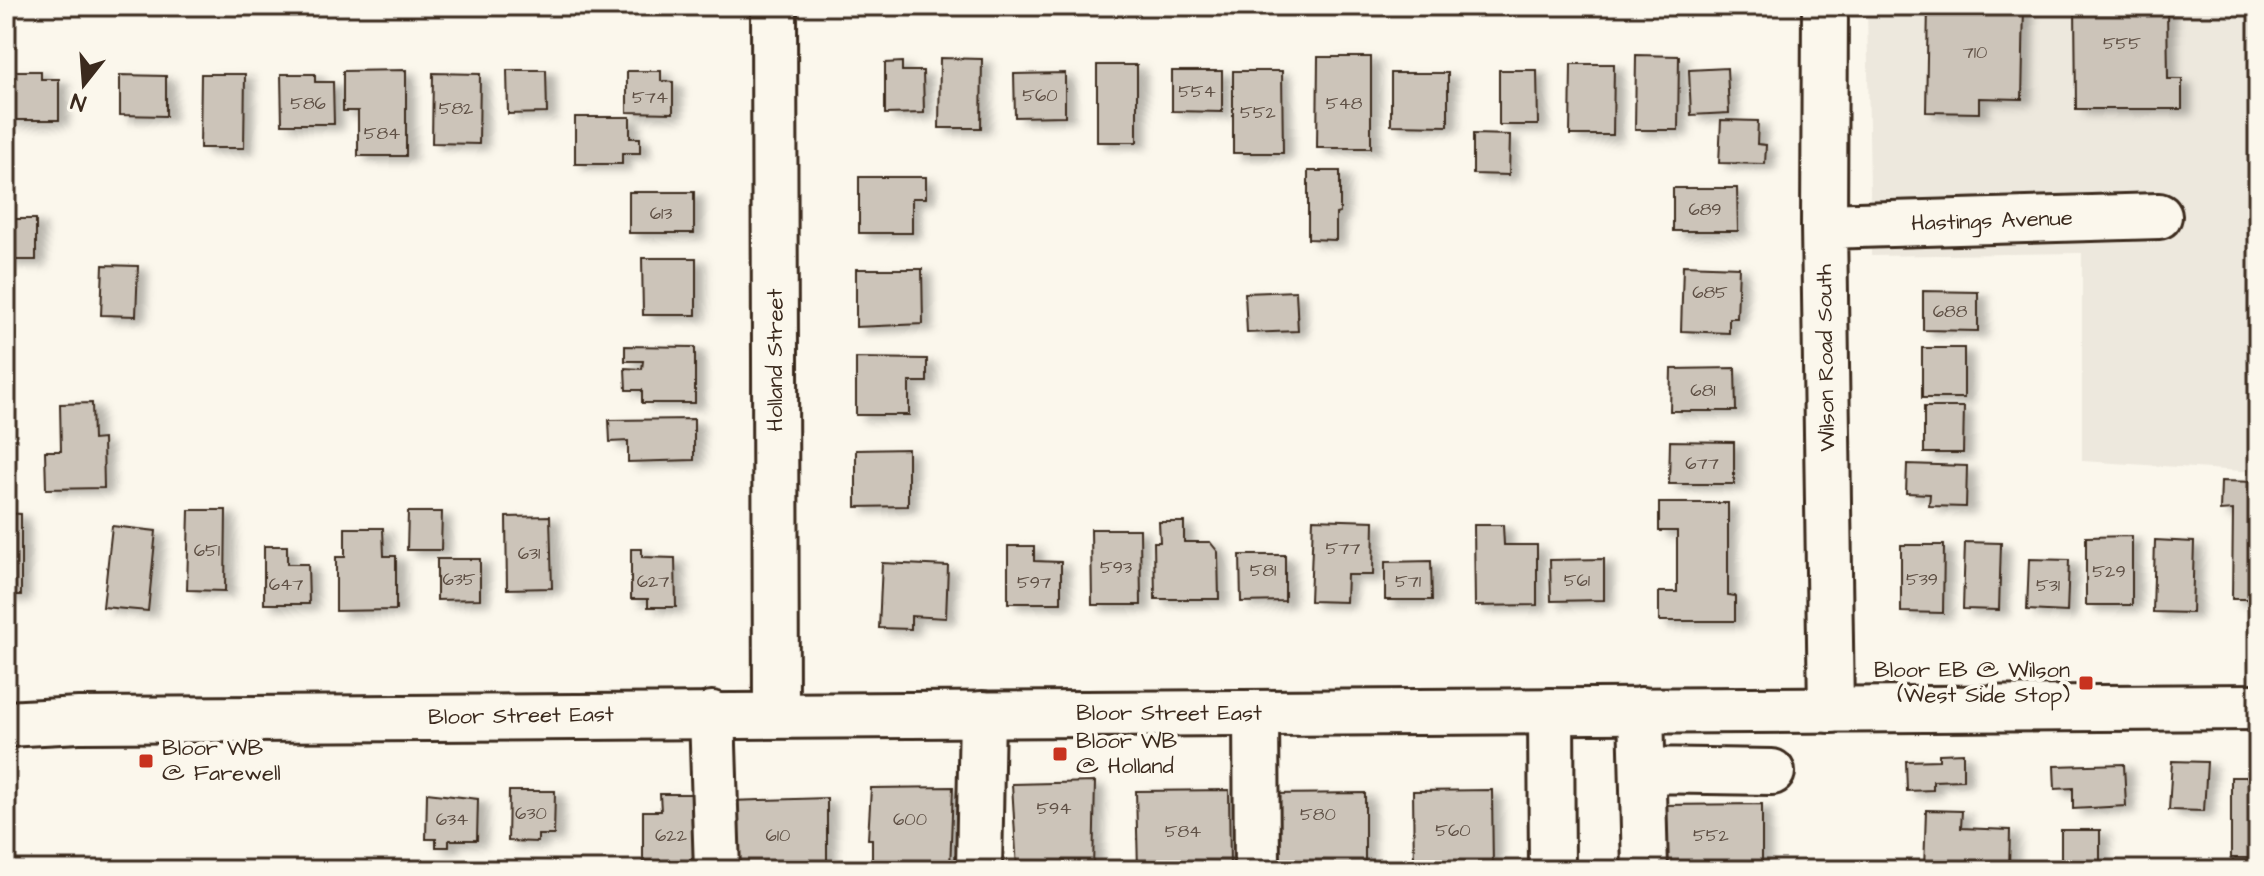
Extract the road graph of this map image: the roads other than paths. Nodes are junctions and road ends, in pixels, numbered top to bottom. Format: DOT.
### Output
graph roads {
  1 [pos="774,6"];
  2 [pos="1825,6"];
  3 [pos="2159,216"];
  4 [pos="1824,226"];
  5 [pos="2258,707"];
  6 [pos="6,708"];
  7 [pos="1641,710"];
  8 [pos="1831,710"];
  9 [pos="1551,711"];
  10 [pos="1256,713"];
  11 [pos="712,714"];
  12 [pos="776,714"];
  13 [pos="982,714"];
  14 [pos="79,720"];
  15 [pos="6,724"];
  16 [pos="1643,770"];
  17 [pos="1772,772"];
  18 [pos="717,870"];
  19 [pos="979,870"];
  20 [pos="1257,870"];
  21 [pos="1552,870"];
  22 [pos="1645,870"];
  1 -- 12 [label="main road, Holland Street"];
  2 -- 4 [label="main road, Wilson Road South"];
  3 -- 4 [label="main road, Hastings Avenue"];
  4 -- 8 [label="main road, Wilson Road South"];
  5 -- 8 [label="main road, Bloor Street East"];
  6 -- 14 [label="main road, Bloor Street East"];
  7 -- 8 [label="main road, Bloor Street East"];
  7 -- 9 [label="main road, Bloor Street East"];
  7 -- 16 [label="main road"];
  9 -- 10 [label="main road, Bloor Street East"];
  9 -- 21 [label="main road"];
  10 -- 13 [label="main road, Bloor Street East"];
  10 -- 20 [label="main road"];
  11 -- 12 [label="main road, Bloor Street East"];
  11 -- 14 [label="main road, Bloor Street East"];
  11 -- 18 [label="main road"];
  12 -- 13 [label="main road, Bloor Street East"];
  13 -- 19 [label="main road"];
  14 -- 15 [label="main road, Bloor Street East"];
  16 -- 17 [label="main road"];
  16 -- 22 [label="main road"];
}
